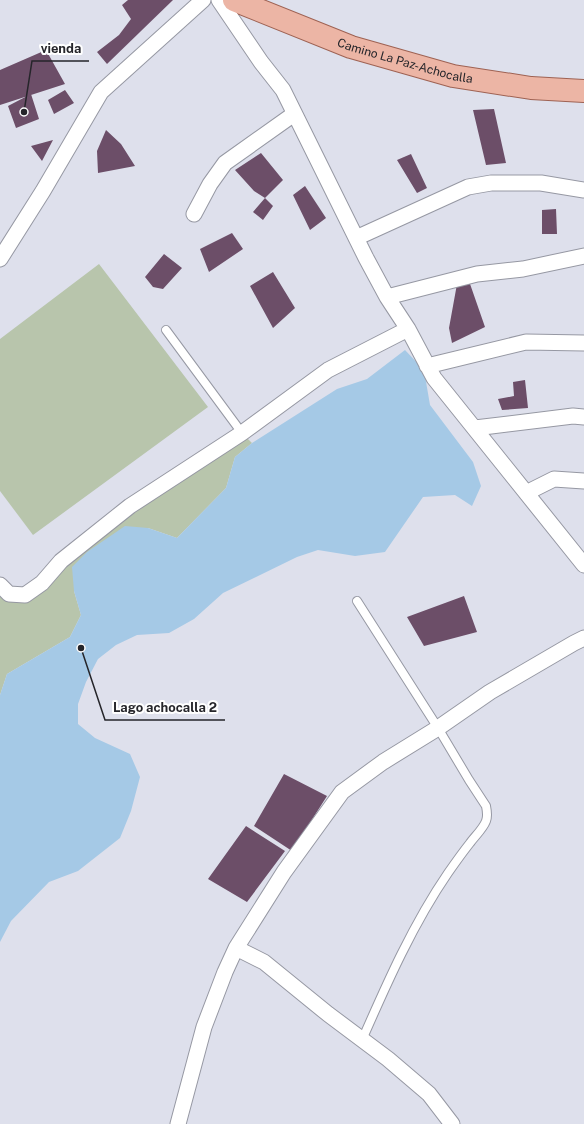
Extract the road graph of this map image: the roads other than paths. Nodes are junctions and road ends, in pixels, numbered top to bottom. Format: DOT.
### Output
graph roads {
  1 [pos="203,0"];
  2 [pos="219,0"];
  3 [pos="234,0"];
  4 [pos="584,91"];
  5 [pos="294,114"];
  6 [pos="584,190"];
  7 [pos="194,214"];
  8 [pos="356,238"];
  9 [pos="584,256"];
  10 [pos="0,259"];
  11 [pos="388,296"];
  12 [pos="408,329"];
  13 [pos="166,330"];
  14 [pos="584,343"];
  15 [pos="427,366"];
  16 [pos="584,417"];
  17 [pos="475,428"];
  18 [pos="242,432"];
  19 [pos="584,480"];
  20 [pos="526,493"];
  21 [pos="584,564"];
  22 [pos="0,585"];
  23 [pos="357,601"];
  24 [pos="584,638"];
  25 [pos="438,728"];
  26 [pos="236,948"];
  27 [pos="362,1040"];
  28 [pos="178,1124"];
  29 [pos="452,1124"];
  1 -- 10 [label="street"];
  2 -- 5 [label="street"];
  3 -- 4 [label="main road, Camino La Paz-Achocalla"];
  5 -- 7 [label="street"];
  5 -- 8 [label="street"];
  6 -- 8 [label="street"];
  8 -- 11 [label="street"];
  9 -- 11 [label="street"];
  11 -- 12 [label="street"];
  12 -- 15 [label="street"];
  12 -- 18 [label="street"];
  13 -- 18 [label="lane"];
  14 -- 15 [label="street"];
  15 -- 17 [label="street"];
  16 -- 17 [label="street"];
  17 -- 20 [label="street"];
  18 -- 22 [label="street"];
  19 -- 20 [label="street"];
  20 -- 21 [label="street"];
  23 -- 25 [label="lane"];
  24 -- 25 [label="street"];
  25 -- 26 [label="street"];
  25 -- 27 [label="lane"];
  26 -- 27 [label="street"];
  26 -- 28 [label="street"];
  27 -- 29 [label="street"];
}
